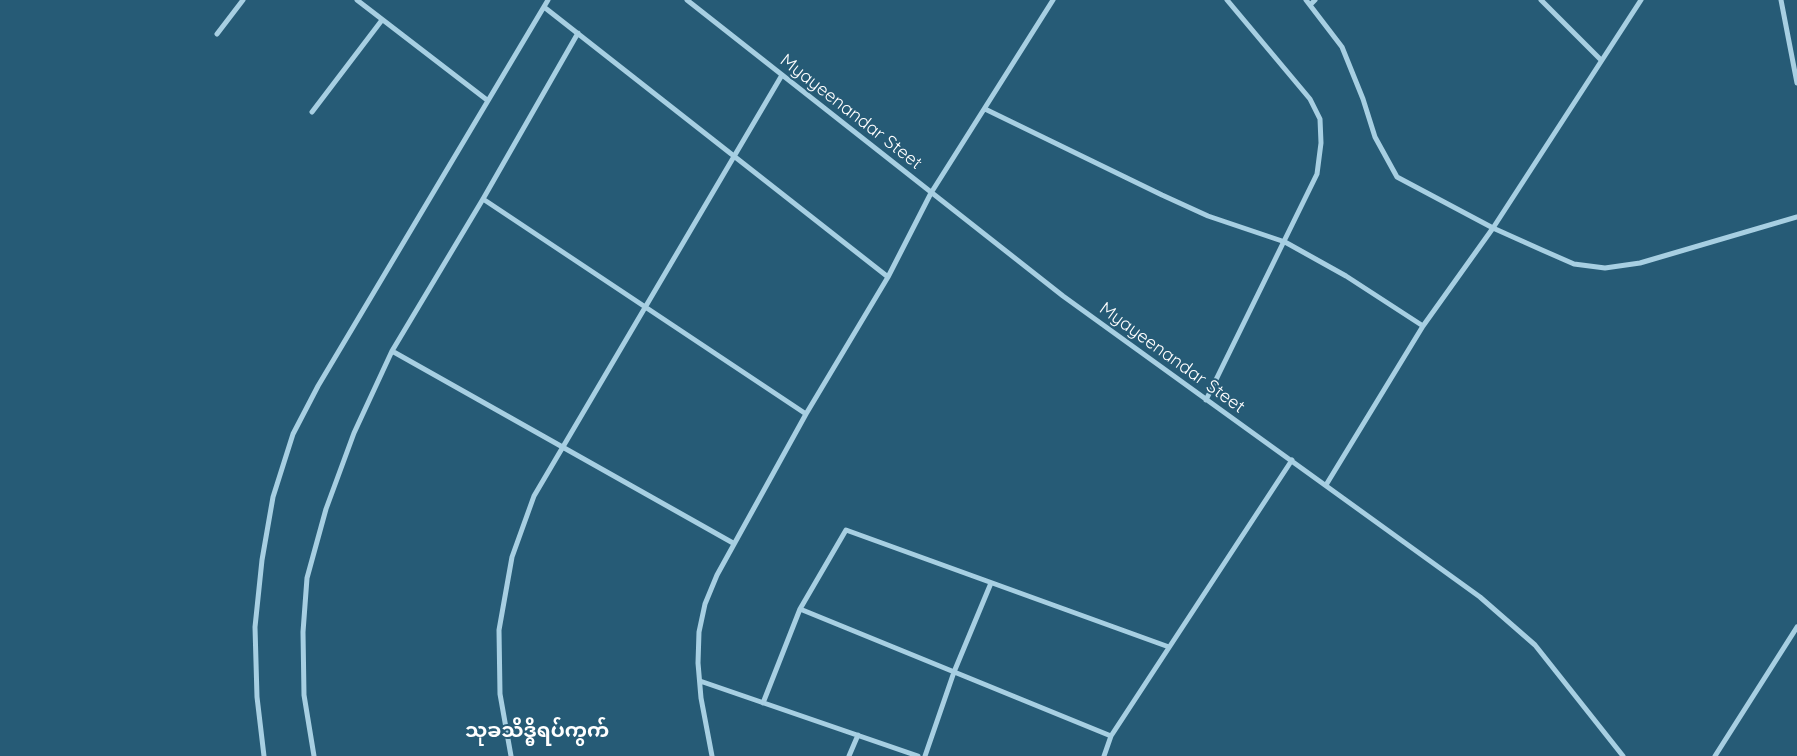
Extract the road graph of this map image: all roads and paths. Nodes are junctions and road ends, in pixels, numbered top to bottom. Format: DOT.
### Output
graph roads {
  1 [pos="243,0"];
  2 [pos="357,0"];
  3 [pos="548,0"];
  4 [pos="687,0"];
  5 [pos="1052,0"];
  6 [pos="1227,0"];
  7 [pos="1316,0"];
  8 [pos="1541,0"];
  9 [pos="1641,0"];
  10 [pos="1781,0"];
  11 [pos="1308,3"];
  12 [pos="544,7"];
  13 [pos="382,20"];
  14 [pos="578,33"];
  15 [pos="217,34"];
  16 [pos="1601,60"];
  17 [pos="782,75"];
  18 [pos="1797,83"];
  19 [pos="487,100"];
  20 [pos="985,109"];
  21 [pos="312,112"];
  22 [pos="734,155"];
  23 [pos="931,193"];
  24 [pos="483,199"];
  25 [pos="1797,217"];
  26 [pos="1493,228"];
  27 [pos="1285,242"];
  28 [pos="888,277"];
  29 [pos="645,307"];
  30 [pos="1423,326"];
  31 [pos="392,351"];
  32 [pos="1206,400"];
  33 [pos="806,414"];
  34 [pos="562,447"];
  35 [pos="1292,460"];
  36 [pos="1326,485"];
  37 [pos="733,543"];
  38 [pos="992,583"];
  39 [pos="800,610"];
  40 [pos="1797,627"];
  41 [pos="1169,647"];
  42 [pos="954,672"];
  43 [pos="700,682"];
  44 [pos="763,703"];
  45 [pos="858,735"];
  46 [pos="1110,736"];
  47 [pos="264,756"];
  48 [pos="314,756"];
  49 [pos="511,756"];
  50 [pos="712,756"];
  51 [pos="849,756"];
  52 [pos="918,756"];
  53 [pos="925,756"];
  54 [pos="1104,756"];
  55 [pos="1623,756"];
  56 [pos="1715,756"];
  1 -- 15 [label="street"];
  2 -- 13 [label="street"];
  3 -- 12 [label="street"];
  4 -- 17 [label="street, Myayeenandar Steet"];
  5 -- 20 [label="street"];
  6 -- 27 [label="street"];
  7 -- 11 [label="street"];
  8 -- 16 [label="street"];
  9 -- 16 [label="street"];
  10 -- 18 [label="street"];
  11 -- 26 [label="street"];
  12 -- 14 [label="street"];
  12 -- 19 [label="street"];
  13 -- 19 [label="street"];
  13 -- 21 [label="street"];
  14 -- 22 [label="street"];
  14 -- 24 [label="street"];
  16 -- 26 [label="street"];
  17 -- 22 [label="street"];
  17 -- 23 [label="street, Myayeenandar Steet"];
  19 -- 47 [label="street"];
  20 -- 23 [label="street"];
  20 -- 27 [label="street"];
  22 -- 28 [label="street"];
  22 -- 29 [label="street"];
  23 -- 28 [label="street"];
  23 -- 32 [label="street, Myayeenandar Steet"];
  24 -- 29 [label="street"];
  24 -- 31 [label="street"];
  25 -- 26 [label="street"];
  26 -- 30 [label="street"];
  27 -- 30 [label="street"];
  27 -- 32 [label="street"];
  28 -- 33 [label="street"];
  29 -- 33 [label="street"];
  29 -- 34 [label="street"];
  30 -- 36 [label="street"];
  31 -- 34 [label="street"];
  31 -- 48 [label="street"];
  32 -- 35 [label="street, Myayeenandar Steet"];
  33 -- 37 [label="street"];
  34 -- 37 [label="street"];
  34 -- 49 [label="street"];
  35 -- 36 [label="street, Myayeenandar Steet"];
  35 -- 41 [label="street"];
  36 -- 55 [label="street, Myayeenandar Steet"];
  37 -- 43 [label="street"];
  38 -- 39 [label="street"];
  38 -- 41 [label="street"];
  38 -- 42 [label="street"];
  39 -- 42 [label="street"];
  39 -- 44 [label="street"];
  40 -- 56 [label="street"];
  41 -- 46 [label="street"];
  42 -- 46 [label="street"];
  42 -- 53 [label="street"];
  43 -- 44 [label="street"];
  43 -- 50 [label="street"];
  44 -- 45 [label="street"];
  45 -- 51 [label="street"];
  45 -- 52 [label="street"];
  46 -- 54 [label="street"];
}
